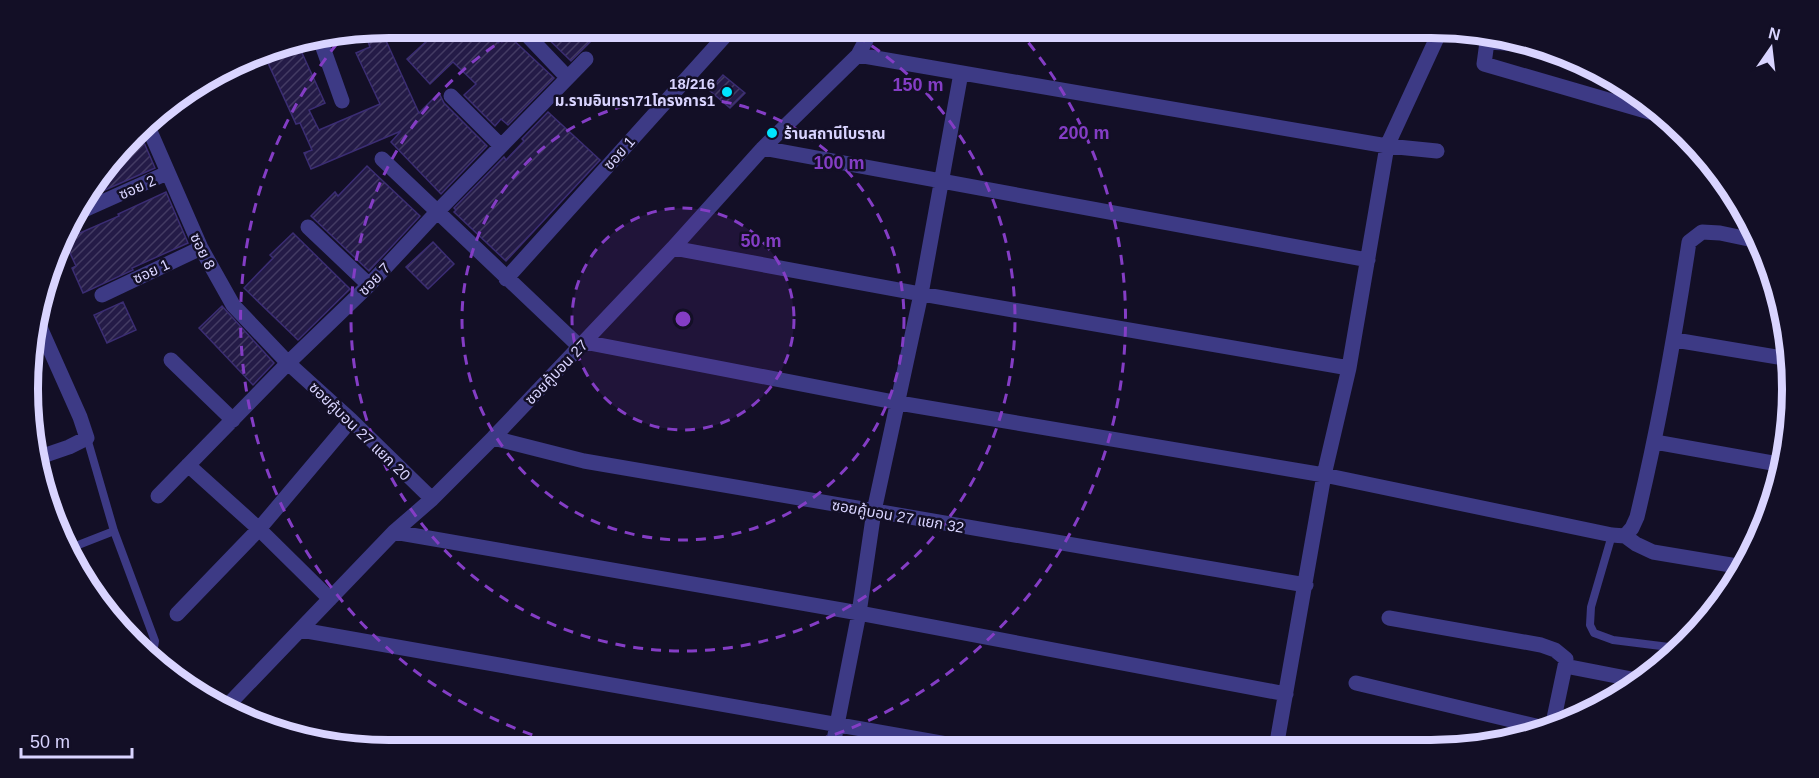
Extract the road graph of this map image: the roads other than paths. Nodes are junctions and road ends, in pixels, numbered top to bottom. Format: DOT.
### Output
graph roads {
  1 [pos="531,38"];
  2 [pos="723,38"];
  3 [pos="867,38"];
  4 [pos="1437,38"];
  5 [pos="1487,42"];
  6 [pos="322,44"];
  7 [pos="858,55"];
  8 [pos="586,59"];
  9 [pos="961,73"];
  10 [pos="567,77"];
  11 [pos="451,96"];
  12 [pos="342,101"];
  13 [pos="1645,111"];
  14 [pos="150,131"];
  15 [pos="501,146"];
  16 [pos="1388,146"];
  17 [pos="763,148"];
  18 [pos="1437,151"];
  19 [pos="381,159"];
  20 [pos="167,173"];
  21 [pos="942,181"];
  22 [pos="88,208"];
  23 [pos="436,213"];
  24 [pos="308,227"];
  25 [pos="1747,239"];
  26 [pos="201,248"];
  27 [pos="673,248"];
  28 [pos="1368,260"];
  29 [pos="506,279"];
  30 [pos="369,285"];
  31 [pos="921,294"];
  32 [pos="102,295"];
  33 [pos="42,333"];
  34 [pos="1675,340"];
  35 [pos="582,345"];
  36 [pos="1780,357"];
  37 [pos="171,360"];
  38 [pos="288,363"];
  39 [pos="1350,368"];
  40 [pos="899,403"];
  41 [pos="233,420"];
  42 [pos="351,420"];
  43 [pos="87,438"];
  44 [pos="493,438"];
  45 [pos="1655,442"];
  46 [pos="44,456"];
  47 [pos="1774,463"];
  48 [pos="188,465"];
  49 [pos="1324,475"];
  50 [pos="158,496"];
  51 [pos="432,499"];
  52 [pos="874,512"];
  53 [pos="259,529"];
  54 [pos="114,531"];
  55 [pos="394,532"];
  56 [pos="1618,535"];
  57 [pos="75,546"];
  58 [pos="1734,565"];
  59 [pos="1306,585"];
  60 [pos="330,599"];
  61 [pos="859,613"];
  62 [pos="177,614"];
  63 [pos="1389,618"];
  64 [pos="301,630"];
  65 [pos="1669,647"];
  66 [pos="154,650"];
  67 [pos="1565,666"];
  68 [pos="1629,678"];
  69 [pos="1356,682"];
  70 [pos="1286,694"];
  71 [pos="231,702"];
  72 [pos="1557,717"];
  73 [pos="837,724"];
  74 [pos="1525,728"];
  75 [pos="834,740"];
  76 [pos="925,740"];
  77 [pos="1277,740"];
  1 -- 10 [label="street"];
  2 -- 29 [label="street, ซอย 1"];
  3 -- 7 [label="street, ซอยคู้บอน 27"];
  4 -- 16 [label="street"];
  5 -- 13 [label="street"];
  6 -- 12 [label="street"];
  7 -- 9 [label="street"];
  7 -- 17 [label="street, ซอยคู้บอน 27"];
  8 -- 10 [label="street, ซอย 7"];
  9 -- 16 [label="street"];
  9 -- 21 [label="street"];
  10 -- 15 [label="street, ซอย 7"];
  11 -- 15 [label="street"];
  14 -- 20 [label="street, ซอย 8"];
  15 -- 23 [label="street, ซอย 7"];
  16 -- 18 [label="street"];
  16 -- 28 [label="street"];
  17 -- 21 [label="street"];
  17 -- 27 [label="street, ซอยคู้บอน 27"];
  19 -- 23 [label="street"];
  20 -- 22 [label="street, ซอย 2"];
  20 -- 26 [label="street, ซอย 8"];
  21 -- 28 [label="street"];
  21 -- 31 [label="street"];
  23 -- 29 [label="street"];
  23 -- 30 [label="street, ซอย 7"];
  24 -- 30 [label="street"];
  25 -- 34 [label="street"];
  26 -- 32 [label="street, ซอย 1"];
  26 -- 38 [label="street, ซอย 8"];
  27 -- 31 [label="street"];
  27 -- 35 [label="street, ซอยคู้บอน 27"];
  28 -- 39 [label="street"];
  29 -- 35 [label="street"];
  30 -- 38 [label="street, ซอย 7"];
  31 -- 39 [label="street"];
  31 -- 40 [label="street"];
  33 -- 43 [label="street"];
  34 -- 36 [label="street"];
  34 -- 45 [label="street"];
  35 -- 40 [label="street"];
  35 -- 44 [label="street, ซอยคู้บอน 27"];
  37 -- 41 [label="street"];
  38 -- 41 [label="street, ซอย 7"];
  38 -- 42 [label="street, ซอยคู้บอน 27 แยก 20"];
  39 -- 49 [label="street"];
  40 -- 49 [label="street"];
  40 -- 52 [label="street"];
  41 -- 48 [label="street, ซอย 7"];
  42 -- 51 [label="street, ซอยคู้บอน 27 แยก 20"];
  42 -- 53 [label="street"];
  43 -- 46 [label="street"];
  43 -- 54 [label="lane"];
  44 -- 51 [label="street, ซอยคู้บอน 27"];
  44 -- 52 [label="street, ซอยคู้บอน 27 แยก 32"];
  45 -- 47 [label="street"];
  45 -- 56 [label="street"];
  48 -- 50 [label="street, ซอย 7"];
  48 -- 53 [label="street"];
  49 -- 56 [label="street"];
  49 -- 59 [label="street"];
  51 -- 55 [label="street, ซอยคู้บอน 27"];
  52 -- 59 [label="street, ซอยคู้บอน 27 แยก 32"];
  52 -- 61 [label="street"];
  53 -- 60 [label="street"];
  53 -- 62 [label="street"];
  54 -- 57 [label="lane"];
  54 -- 66 [label="lane"];
  55 -- 60 [label="street, ซอยคู้บอน 27"];
  55 -- 61 [label="street"];
  56 -- 58 [label="street"];
  56 -- 65 [label="lane"];
  59 -- 70 [label="street"];
  60 -- 64 [label="street, ซอยคู้บอน 27"];
  61 -- 70 [label="street"];
  61 -- 73 [label="street"];
  63 -- 67 [label="street"];
  64 -- 71 [label="street, ซอยคู้บอน 27"];
  64 -- 73 [label="street"];
  67 -- 68 [label="street"];
  67 -- 72 [label="street"];
  69 -- 74 [label="street"];
  70 -- 77 [label="street"];
  73 -- 75 [label="street"];
  73 -- 76 [label="street"];
}
